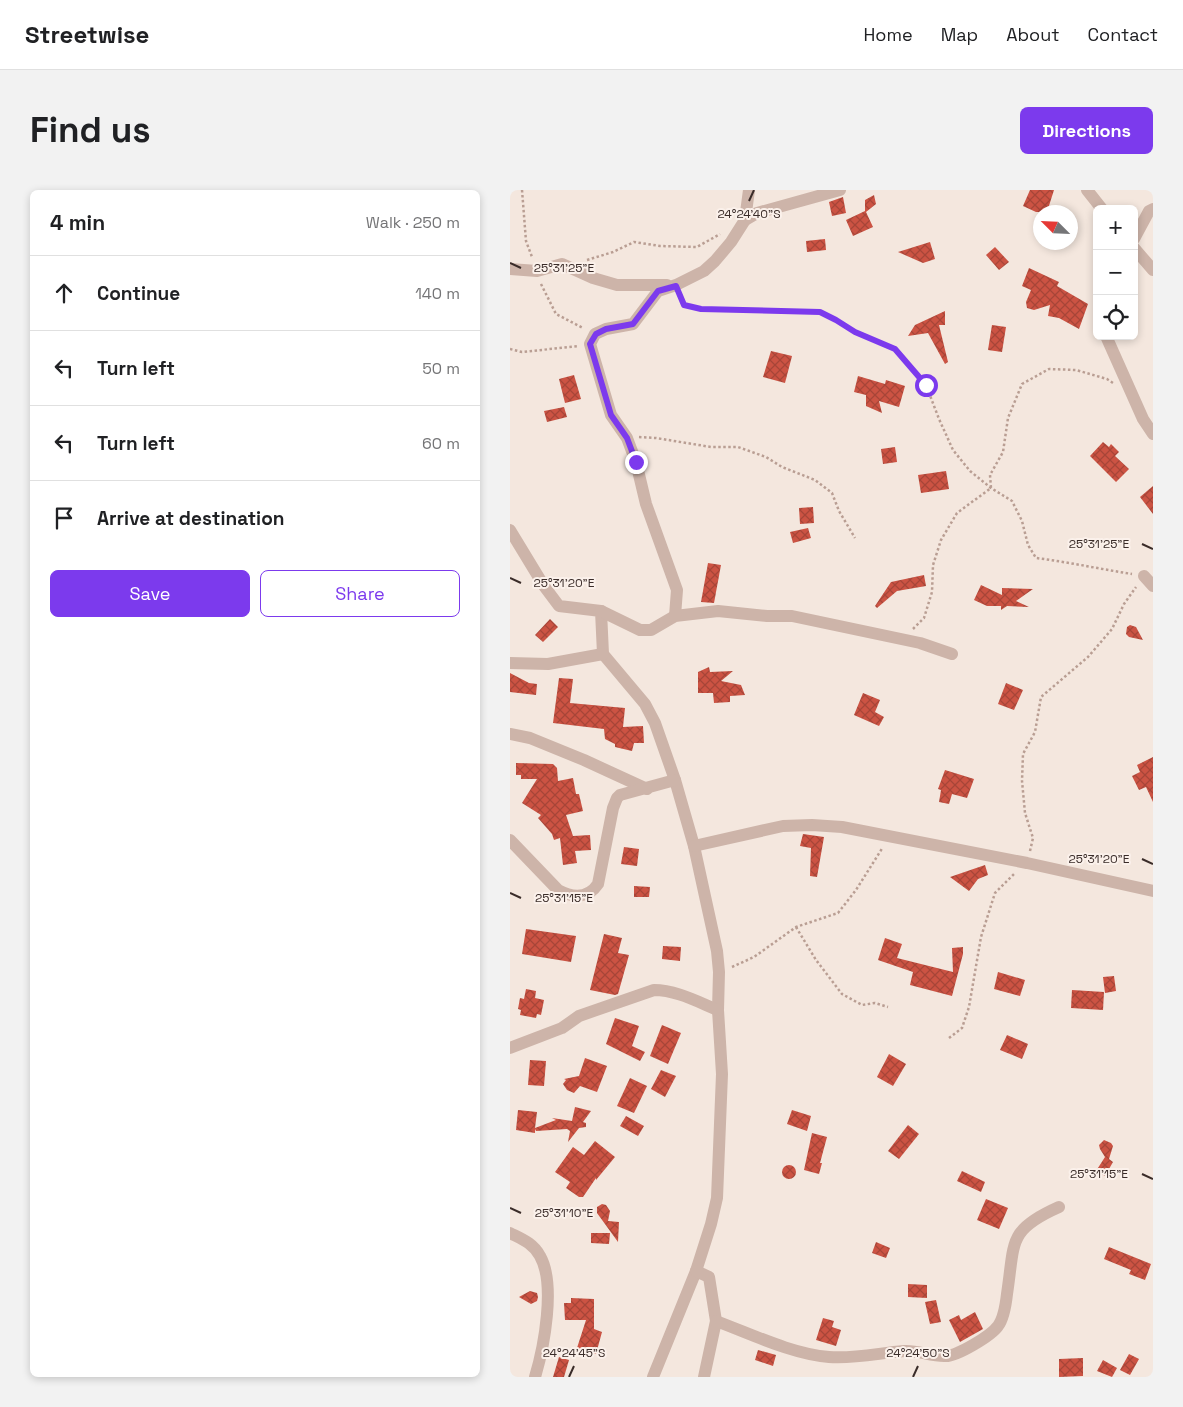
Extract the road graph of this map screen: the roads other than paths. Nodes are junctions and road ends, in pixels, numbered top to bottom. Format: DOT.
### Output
graph roads {
  1 [pos="749,190"];
  2 [pos="840,190"];
  3 [pos="1087,190"];
  4 [pos="1099,205"];
  5 [pos="1153,209"];
  6 [pos="745,220"];
  7 [pos="1138,232"];
  8 [pos="1136,250"];
  9 [pos="510,269"];
  10 [pos="1153,270"];
  11 [pos="676,286"];
  12 [pos="1108,340"];
  13 [pos="1153,434"];
  14 [pos="510,530"];
  15 [pos="1144,576"];
  16 [pos="1153,586"];
  17 [pos="601,610"];
  18 [pos="675,616"];
  19 [pos="603,654"];
  20 [pos="952,654"];
  21 [pos="510,663"];
  22 [pos="510,734"];
  23 [pos="675,780"];
  24 [pos="647,789"];
  25 [pos="510,840"];
  26 [pos="694,846"];
  27 [pos="1153,891"];
  28 [pos="718,1010"];
  29 [pos="510,1048"];
  30 [pos="1059,1207"];
  31 [pos="510,1233"];
  32 [pos="696,1271"];
  33 [pos="716,1321"];
  34 [pos="535,1377"];
  35 [pos="653,1377"];
  36 [pos="704,1377"];
  1 -- 6 [label="street"];
  2 -- 6 [label="street"];
  3 -- 4 [label="street"];
  5 -- 7 [label="street"];
  6 -- 11 [label="street"];
  8 -- 10 [label="street"];
  9 -- 11 [label="street"];
  11 -- 18 [label="street"];
  12 -- 13 [label="street"];
  14 -- 17 [label="street"];
  15 -- 16 [label="street"];
  17 -- 18 [label="street"];
  17 -- 19 [label="street"];
  18 -- 20 [label="street"];
  19 -- 21 [label="street"];
  19 -- 23 [label="street"];
  22 -- 24 [label="street"];
  23 -- 24 [label="street"];
  23 -- 26 [label="street"];
  24 -- 25 [label="street"];
  26 -- 27 [label="street"];
  26 -- 28 [label="street"];
  28 -- 29 [label="street"];
  28 -- 32 [label="street"];
  30 -- 33 [label="street"];
  31 -- 34 [label="street"];
  32 -- 33 [label="street"];
  32 -- 35 [label="street"];
  33 -- 36 [label="street"];
}
